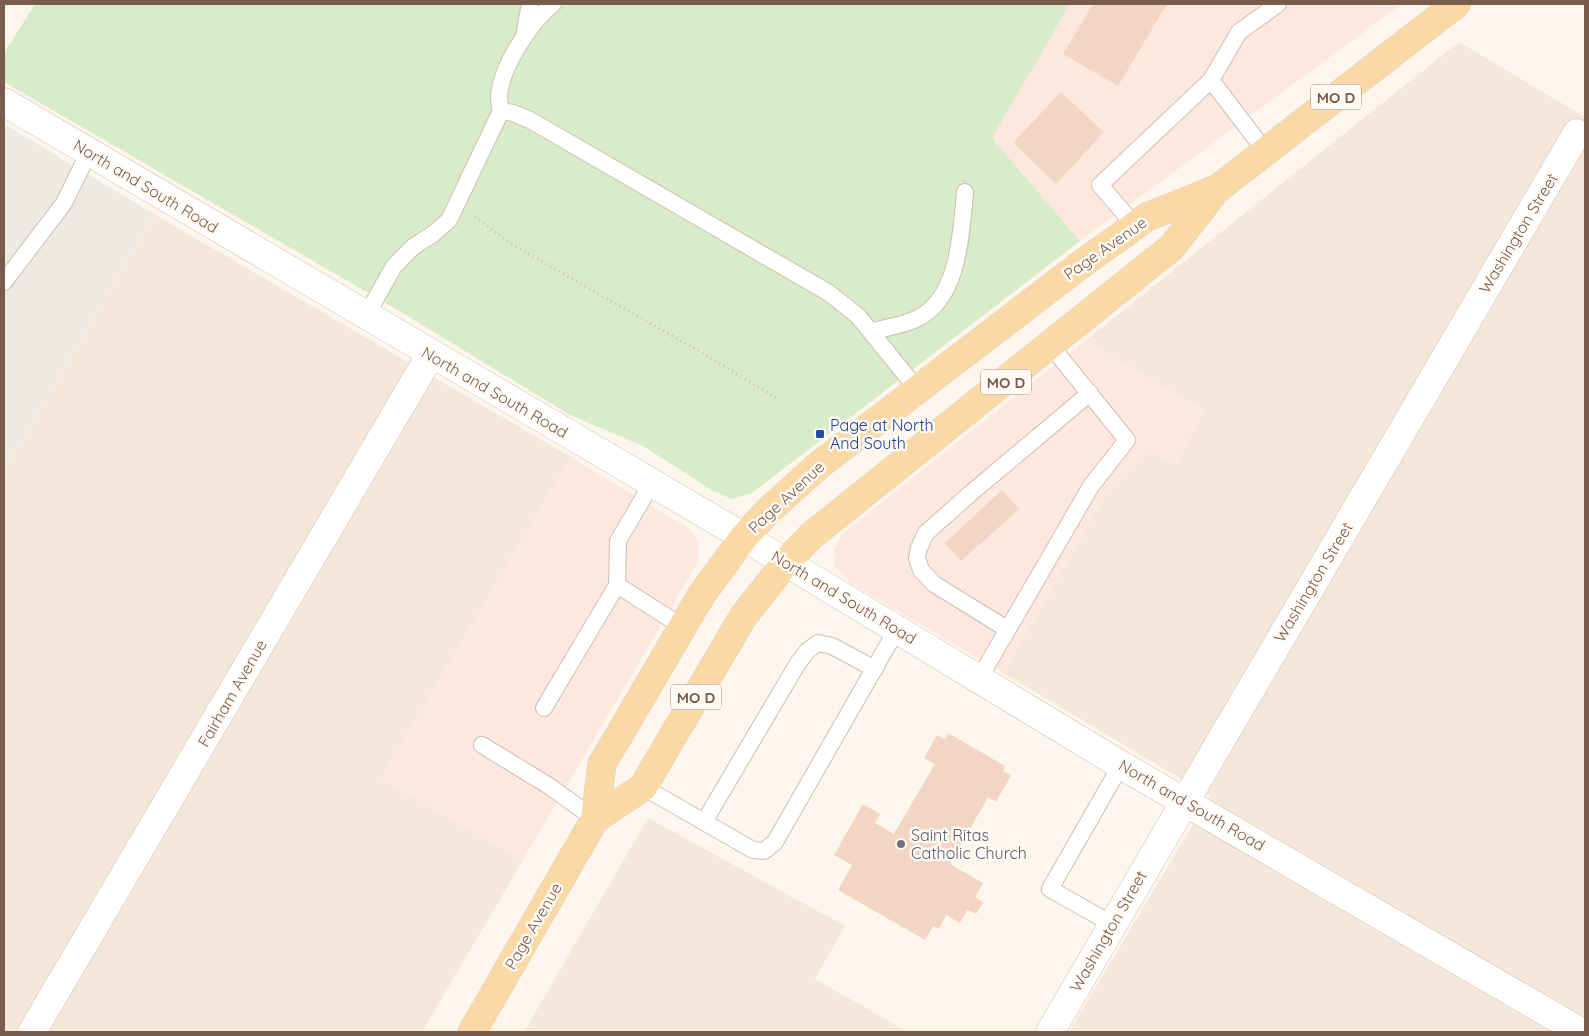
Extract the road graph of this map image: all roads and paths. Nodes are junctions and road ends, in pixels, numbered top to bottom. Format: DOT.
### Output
graph roads {
  1 [pos="530,4"];
  2 [pos="553,4"];
  3 [pos="1278,4"];
  4 [pos="1456,4"];
  5 [pos="524,37"];
  6 [pos="1211,80"];
  7 [pos="4,102"];
  8 [pos="501,111"];
  9 [pos="1577,133"];
  10 [pos="1265,151"];
  11 [pos="90,152"];
  12 [pos="1216,190"];
  13 [pos="965,192"];
  14 [pos="458,204"];
  15 [pos="1135,226"];
  16 [pos="4,282"];
  17 [pos="366,316"];
  18 [pos="872,331"];
  19 [pos="1051,346"];
  20 [pos="431,354"];
  21 [pos="917,389"];
  22 [pos="1090,393"];
  23 [pos="778,399"];
  24 [pos="652,483"];
  25 [pos="744,536"];
  26 [pos="786,562"];
  27 [pos="617,585"];
  28 [pos="683,627"];
  29 [pos="897,629"];
  30 [pos="1007,630"];
  31 [pos="875,669"];
  32 [pos="979,679"];
  33 [pos="544,708"];
  34 [pos="482,745"];
  35 [pos="1120,765"];
  36 [pos="643,787"];
  37 [pos="1184,800"];
  38 [pos="595,819"];
  39 [pos="704,822"];
  40 [pos="1112,924"];
  41 [pos="32,1032"];
  42 [pos="472,1032"];
  43 [pos="1050,1032"];
  44 [pos="1581,1032"];
  1 -- 5 [label="lane"];
  2 -- 5 [label="lane"];
  3 -- 6 [label="lane"];
  4 -- 10 [label="main road, Page Avenue / MO D"];
  5 -- 8 [label="lane"];
  6 -- 10 [label="lane"];
  6 -- 15 [label="lane"];
  7 -- 11 [label="street, North and South Road"];
  8 -- 14 [label="lane"];
  8 -- 18 [label="lane"];
  9 -- 37 [label="street, Washington Street"];
  10 -- 12 [label="main road, Page Avenue / MO D"];
  11 -- 16 [label="lane"];
  11 -- 17 [label="street, North and South Road"];
  12 -- 15 [label="main road, Page Avenue / MO D"];
  12 -- 19 [label="main road, Page Avenue / MO D"];
  13 -- 18 [label="lane"];
  14 -- 17 [label="lane"];
  14 -- 23 [label="path"];
  15 -- 21 [label="main road, Page Avenue / MO D"];
  17 -- 20 [label="street, North and South Road"];
  18 -- 21 [label="lane"];
  19 -- 22 [label="lane"];
  19 -- 26 [label="main road, Page Avenue / MO D"];
  20 -- 24 [label="street, North and South Road"];
  20 -- 41 [label="street, Fairham Avenue"];
  21 -- 25 [label="main road, Page Avenue / MO D"];
  22 -- 30 [label="lane"];
  22 -- 30 [label="lane"];
  24 -- 25 [label="street, North and South Road"];
  24 -- 27 [label="lane"];
  25 -- 26 [label="street, North and South Road"];
  25 -- 28 [label="main road, Page Avenue / MO D"];
  26 -- 29 [label="street, North and South Road"];
  26 -- 36 [label="main road, Page Avenue / MO D"];
  27 -- 28 [label="lane"];
  27 -- 33 [label="lane"];
  28 -- 38 [label="main road, Page Avenue / MO D"];
  29 -- 31 [label="lane"];
  29 -- 32 [label="street, North and South Road"];
  30 -- 32 [label="lane"];
  31 -- 39 [label="lane"];
  31 -- 39 [label="lane"];
  32 -- 35 [label="street, North and South Road"];
  34 -- 38 [label="lane"];
  35 -- 37 [label="street, North and South Road"];
  35 -- 40 [label="lane"];
  36 -- 38 [label="main road, Page Avenue / MO D"];
  36 -- 39 [label="lane"];
  37 -- 40 [label="street, Washington Street"];
  37 -- 44 [label="street, North and South Road"];
  38 -- 42 [label="main road, Page Avenue / MO D"];
  40 -- 43 [label="street, Washington Street"];
}
